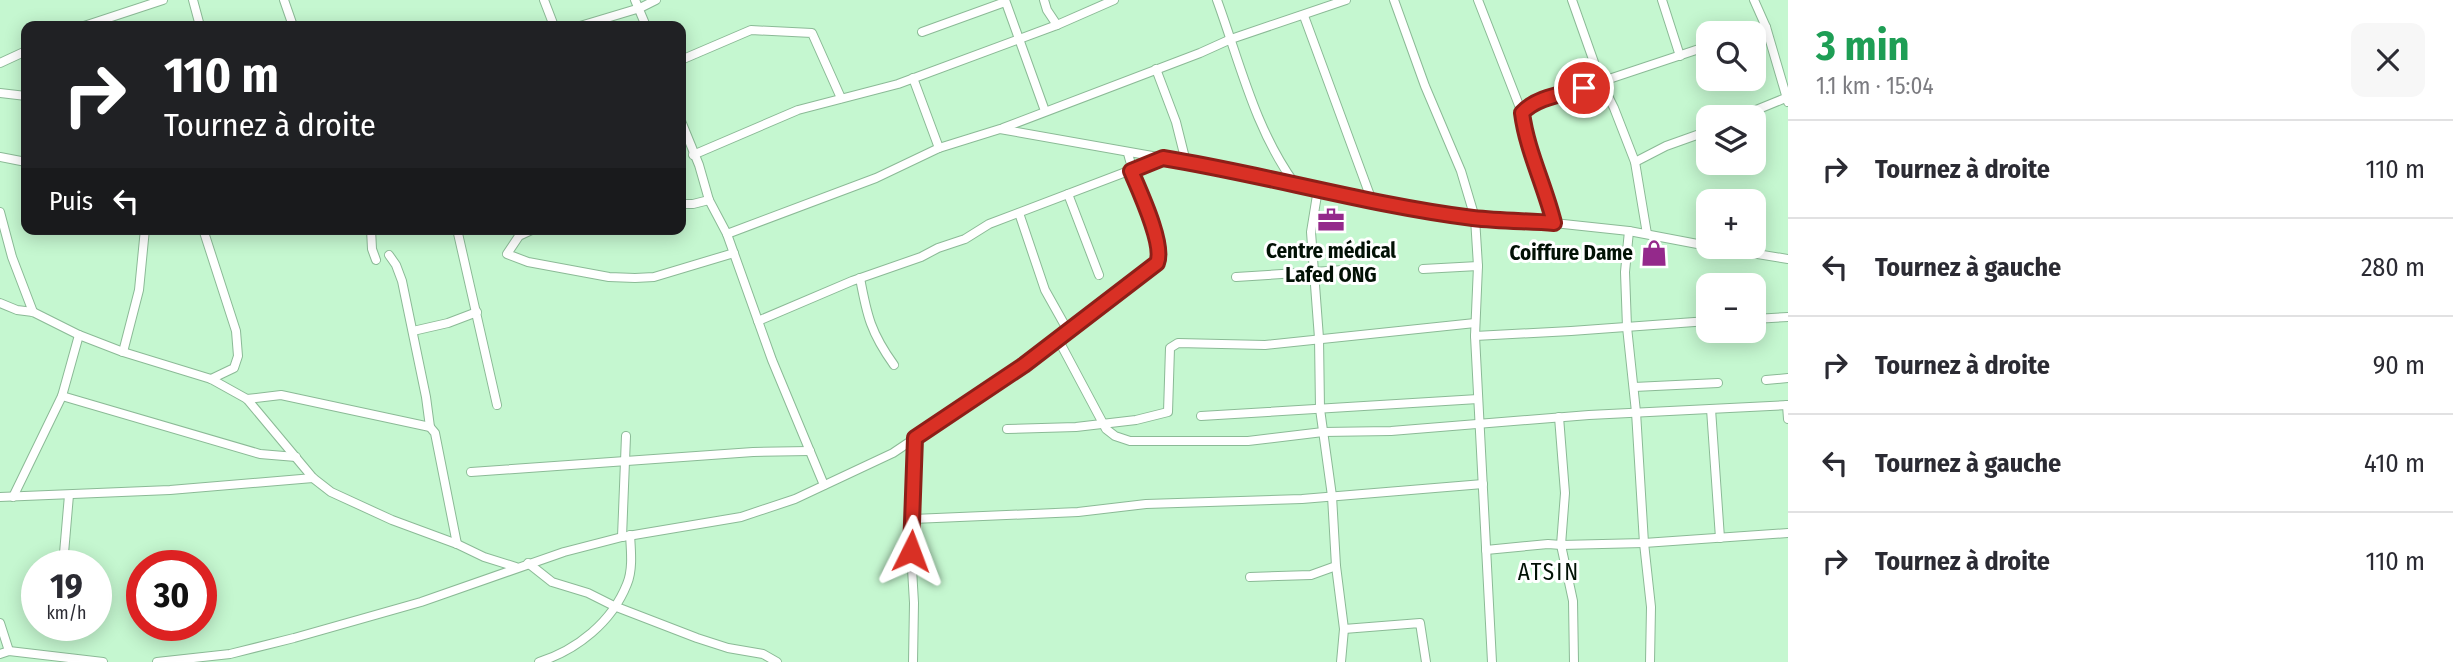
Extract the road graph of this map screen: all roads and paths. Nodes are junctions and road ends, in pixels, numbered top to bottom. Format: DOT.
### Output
graph roads {
  1 [pos="163,0"];
  2 [pos="193,0"];
  3 [pos="284,0"];
  4 [pos="544,0"];
  5 [pos="656,0"];
  6 [pos="1044,0"];
  7 [pos="1114,0"];
  8 [pos="1217,0"];
  9 [pos="1346,0"];
  10 [pos="1394,0"];
  11 [pos="1478,0"];
  12 [pos="1572,0"];
  13 [pos="1662,0"];
  14 [pos="1754,0"];
  15 [pos="1005,1"];
  16 [pos="638,4"];
  17 [pos="1304,16"];
  18 [pos="99,21"];
  19 [pos="199,21"];
  20 [pos="291,21"];
  21 [pos="552,21"];
  22 [pos="593,21"];
  23 [pos="644,21"];
  24 [pos="1763,21"];
  25 [pos="1057,25"];
  26 [pos="1766,27"];
  27 [pos="922,32"];
  28 [pos="1019,38"];
  29 [pos="1231,39"];
  30 [pos="1696,50"];
  31 [pos="21,53"];
  32 [pos="1680,56"];
  33 [pos="686,59"];
  34 [pos="0,62"];
  35 [pos="1156,69"];
  36 [pos="913,78"];
  37 [pos="1601,82"];
  38 [pos="0,93"];
  39 [pos="21,95"];
  40 [pos="841,98"];
  41 [pos="1788,99"];
  42 [pos="1766,107"];
  43 [pos="1045,111"];
  44 [pos="1522,113"];
  45 [pos="1000,129"];
  46 [pos="686,135"];
  47 [pos="1696,135"];
  48 [pos="939,148"];
  49 [pos="1128,153"];
  50 [pos="693,155"];
  51 [pos="0,157"];
  52 [pos="1163,158"];
  53 [pos="21,161"];
  54 [pos="1186,162"];
  55 [pos="1635,162"];
  56 [pos="1131,171"];
  57 [pos="1295,184"];
  58 [pos="1318,189"];
  59 [pos="1068,194"];
  60 [pos="709,200"];
  61 [pos="1372,201"];
  62 [pos="686,204"];
  63 [pos="0,212"];
  64 [pos="1019,214"];
  65 [pos="1475,218"];
  66 [pos="1554,223"];
  67 [pos="1629,231"];
  68 [pos="727,234"];
  69 [pos="1647,234"];
  70 [pos="144,235"];
  71 [pos="205,235"];
  72 [pos="371,235"];
  73 [pos="458,235"];
  74 [pos="521,235"];
  75 [pos="1696,244"];
  76 [pos="734,253"];
  77 [pos="389,255"];
  78 [pos="1766,255"];
  79 [pos="1788,259"];
  80 [pos="376,260"];
  81 [pos="1478,266"];
  82 [pos="1359,269"];
  83 [pos="1423,269"];
  84 [pos="1315,272"];
  85 [pos="1099,275"];
  86 [pos="1236,277"];
  87 [pos="860,278"];
  88 [pos="0,303"];
  89 [pos="33,312"];
  90 [pos="477,312"];
  91 [pos="1788,317"];
  92 [pos="1766,318"];
  93 [pos="758,321"];
  94 [pos="1696,322"];
  95 [pos="1475,323"];
  96 [pos="1627,327"];
  97 [pos="412,331"];
  98 [pos="1068,331"];
  99 [pos="79,335"];
  100 [pos="1475,336"];
  101 [pos="1319,338"];
  102 [pos="1058,339"];
  103 [pos="123,352"];
  104 [pos="894,365"];
  105 [pos="1788,378"];
  106 [pos="211,379"];
  107 [pos="1766,380"];
  108 [pos="1718,383"];
  109 [pos="1634,387"];
  110 [pos="62,396"];
  111 [pos="247,399"];
  112 [pos="1478,399"];
  113 [pos="497,405"];
  114 [pos="1788,405"];
  115 [pos="1320,409"];
  116 [pos="1711,409"];
  117 [pos="1636,412"];
  118 [pos="1201,416"];
  119 [pos="1559,417"];
  120 [pos="1788,419"];
  121 [pos="1102,422"];
  122 [pos="1480,424"];
  123 [pos="430,427"];
  124 [pos="1007,429"];
  125 [pos="1323,432"];
  126 [pos="626,436"];
  127 [pos="915,438"];
  128 [pos="810,451"];
  129 [pos="296,457"];
  130 [pos="625,462"];
  131 [pos="471,472"];
  132 [pos="313,478"];
  133 [pos="1483,484"];
  134 [pos="824,485"];
  135 [pos="69,495"];
  136 [pos="1332,496"];
  137 [pos="13,497"];
  138 [pos="0,498"];
  139 [pos="913,519"];
  140 [pos="1788,533"];
  141 [pos="626,536"];
  142 [pos="1720,538"];
  143 [pos="1644,543"];
  144 [pos="457,544"];
  145 [pos="1561,545"];
  146 [pos="64,550"];
  147 [pos="1486,550"];
  148 [pos="528,564"];
  149 [pos="1336,566"];
  150 [pos="516,567"];
  151 [pos="1250,576"];
  152 [pos="614,606"];
  153 [pos="0,623"];
  154 [pos="1344,629"];
  155 [pos="9,651"];
  156 [pos="0,654"];
  157 [pos="559,658"];
  158 [pos="103,662"];
  159 [pos="157,662"];
  160 [pos="540,662"];
  161 [pos="777,662"];
  162 [pos="913,662"];
  163 [pos="1341,662"];
  164 [pos="1426,662"];
  165 [pos="1492,662"];
  166 [pos="1574,662"];
  167 [pos="1650,662"];
  1 -- 18 [label="street"];
  2 -- 19 [label="street"];
  3 -- 20 [label="street"];
  4 -- 21 [label="street"];
  5 -- 16 [label="street"];
  6 -- 25 [label="street"];
  7 -- 25 [label="street"];
  8 -- 29 [label="street"];
  9 -- 17 [label="street"];
  10 -- 65 [label="street"];
  11 -- 44 [label="street"];
  12 -- 37 [label="street"];
  13 -- 32 [label="street"];
  14 -- 24 [label="street"];
  15 -- 27 [label="street"];
  15 -- 28 [label="street"];
  16 -- 22 [label="street"];
  16 -- 23 [label="street"];
  17 -- 29 [label="street"];
  17 -- 61 [label="street"];
  25 -- 28 [label="street"];
  26 -- 41 [label="street"];
  28 -- 36 [label="street"];
  28 -- 43 [label="street"];
  29 -- 35 [label="street"];
  29 -- 57 [label="street"];
  30 -- 32 [label="street"];
  31 -- 34 [label="street"];
  32 -- 37 [label="street"];
  33 -- 40 [label="street"];
  35 -- 43 [label="street"];
  35 -- 54 [label="street"];
  36 -- 40 [label="street"];
  36 -- 48 [label="street"];
  37 -- 44 [label="street"];
  37 -- 55 [label="street"];
  38 -- 39 [label="street"];
  40 -- 50 [label="street"];
  41 -- 42 [label="street"];
  43 -- 45 [label="street"];
  44 -- 66 [label="street"];
  45 -- 48 [label="street"];
  45 -- 49 [label="street"];
  46 -- 50 [label="street"];
  47 -- 55 [label="street"];
  48 -- 68 [label="street"];
  49 -- 52 [label="street"];
  49 -- 56 [label="street"];
  50 -- 60 [label="street"];
  51 -- 53 [label="street"];
  52 -- 54 [label="street"];
  52 -- 56 [label="street"];
  54 -- 57 [label="street"];
  55 -- 69 [label="street"];
  56 -- 59 [label="street"];
  56 -- 98 [label="street"];
  57 -- 58 [label="street"];
  58 -- 61 [label="street"];
  58 -- 84 [label="street"];
  59 -- 64 [label="street"];
  59 -- 85 [label="street"];
  60 -- 62 [label="street"];
  60 -- 68 [label="street"];
  61 -- 65 [label="street"];
  63 -- 89 [label="street"];
  64 -- 87 [label="street"];
  64 -- 98 [label="street"];
  65 -- 66 [label="street"];
  65 -- 81 [label="street"];
  66 -- 67 [label="street"];
  67 -- 69 [label="street"];
  67 -- 96 [label="street"];
  68 -- 76 [label="street"];
  69 -- 75 [label="street"];
  70 -- 103 [label="street"];
  71 -- 106 [label="street"];
  72 -- 80 [label="street"];
  73 -- 90 [label="street"];
  74 -- 76 [label="street"];
  76 -- 93 [label="street"];
  77 -- 97 [label="street"];
  78 -- 79 [label="street"];
  81 -- 83 [label="street"];
  81 -- 95 [label="street"];
  82 -- 84 [label="street"];
  84 -- 86 [label="street"];
  84 -- 101 [label="street"];
  87 -- 93 [label="street"];
  87 -- 104 [label="street"];
  88 -- 89 [label="street"];
  89 -- 99 [label="street"];
  90 -- 97 [label="street"];
  90 -- 113 [label="street"];
  91 -- 92 [label="street"];
  93 -- 128 [label="street"];
  94 -- 96 [label="street"];
  95 -- 100 [label="street"];
  95 -- 101 [label="street"];
  96 -- 100 [label="street"];
  96 -- 109 [label="street"];
  97 -- 123 [label="street"];
  98 -- 102 [label="street"];
  99 -- 103 [label="street"];
  99 -- 110 [label="street"];
  100 -- 112 [label="street"];
  101 -- 115 [label="street"];
  101 -- 121 [label="street"];
  102 -- 121 [label="street"];
  102 -- 127 [label="street"];
  103 -- 106 [label="street"];
  105 -- 107 [label="street"];
  106 -- 111 [label="street"];
  108 -- 109 [label="street"];
  109 -- 117 [label="street"];
  110 -- 129 [label="street"];
  110 -- 137 [label="street"];
  111 -- 123 [label="street"];
  111 -- 129 [label="street"];
  112 -- 115 [label="street"];
  112 -- 122 [label="street"];
  114 -- 116 [label="street"];
  114 -- 120 [label="street"];
  115 -- 118 [label="street"];
  115 -- 125 [label="street"];
  116 -- 117 [label="street"];
  116 -- 142 [label="street"];
  117 -- 119 [label="street"];
  117 -- 143 [label="street"];
  119 -- 122 [label="street"];
  119 -- 145 [label="street"];
  121 -- 124 [label="street"];
  121 -- 125 [label="street"];
  122 -- 125 [label="street"];
  122 -- 133 [label="street"];
  123 -- 144 [label="street"];
  125 -- 136 [label="street"];
  126 -- 130 [label="street"];
  127 -- 134 [label="street"];
  127 -- 139 [label="street"];
  128 -- 130 [label="street"];
  128 -- 134 [label="street"];
  129 -- 132 [label="street"];
  130 -- 131 [label="street"];
  130 -- 141 [label="street"];
  132 -- 135 [label="street"];
  132 -- 144 [label="street"];
  133 -- 136 [label="street"];
  133 -- 147 [label="street"];
  134 -- 141 [label="street"];
  135 -- 137 [label="street"];
  135 -- 146 [label="street"];
  136 -- 139 [label="street"];
  136 -- 149 [label="street"];
  137 -- 138 [label="street"];
  139 -- 162 [label="street"];
  140 -- 142 [label="street"];
  141 -- 148 [label="street"];
  141 -- 152 [label="street"];
  142 -- 143 [label="street"];
  143 -- 145 [label="street"];
  143 -- 167 [label="street"];
  144 -- 150 [label="street"];
  145 -- 147 [label="street"];
  145 -- 166 [label="street"];
  147 -- 165 [label="street"];
  148 -- 150 [label="street"];
  148 -- 152 [label="street"];
  149 -- 151 [label="street"];
  149 -- 154 [label="street"];
  150 -- 159 [label="street"];
  152 -- 157 [label="street"];
  152 -- 161 [label="street"];
  153 -- 155 [label="street"];
  154 -- 163 [label="street"];
  154 -- 164 [label="street"];
  155 -- 156 [label="street"];
  155 -- 158 [label="street"];
  157 -- 160 [label="street"];
}
